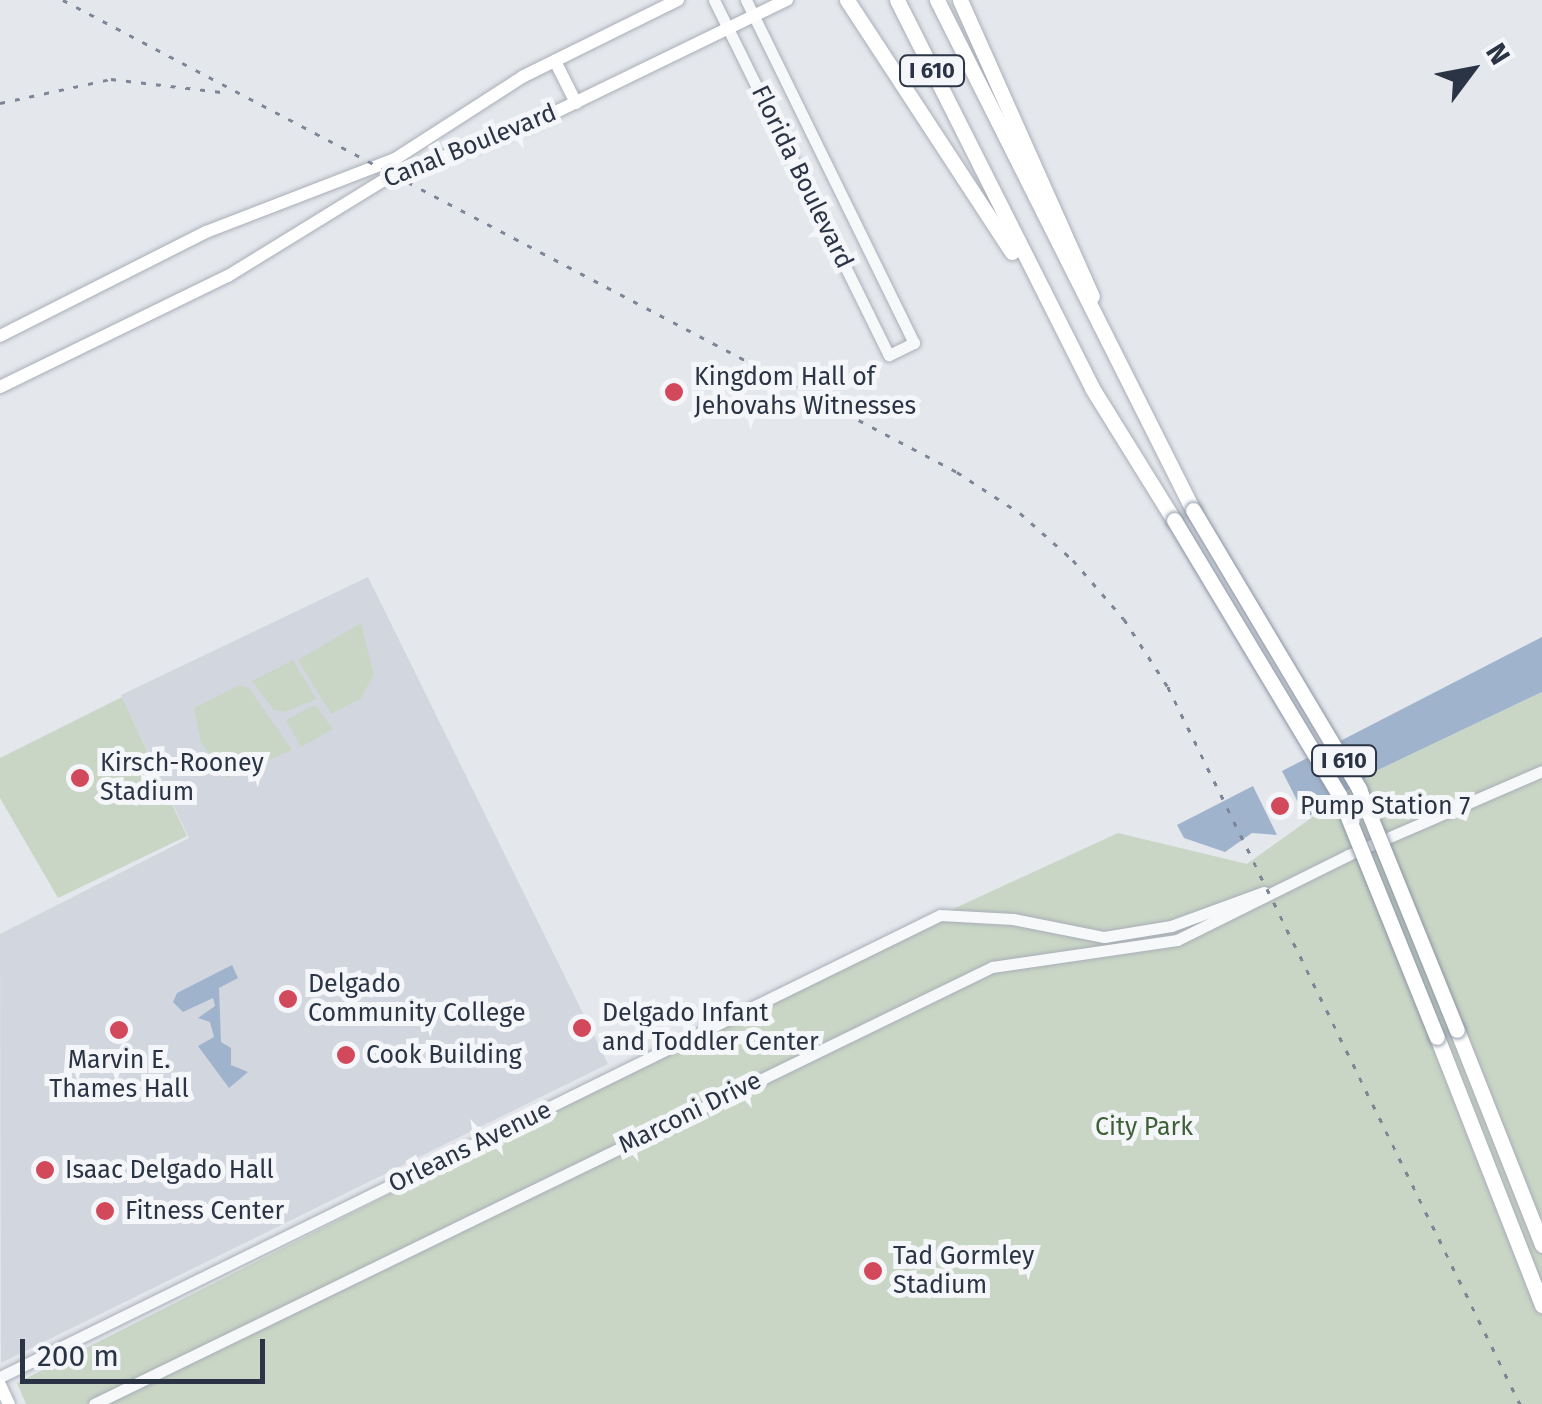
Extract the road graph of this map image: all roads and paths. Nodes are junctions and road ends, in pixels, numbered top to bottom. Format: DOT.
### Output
graph roads {
  1 [pos="678,0"];
  2 [pos="714,0"];
  3 [pos="746,0"];
  4 [pos="788,0"];
  5 [pos="847,0"];
  6 [pos="897,0"];
  7 [pos="937,0"];
  8 [pos="960,0"];
  9 [pos="753,16"];
  10 [pos="729,28"];
  11 [pos="555,61"];
  12 [pos="782,74"];
  13 [pos="757,86"];
  14 [pos="576,103"];
  15 [pos="834,179"];
  16 [pos="809,191"];
  17 [pos="0,336"];
  18 [pos="1120,375"];
  19 [pos="0,387"];
  20 [pos="1092,388"];
  21 [pos="1542,771"];
  22 [pos="1302,877"];
  23 [pos="940,915"];
  24 [pos="1542,1244"];
  25 [pos="1542,1305"];
  26 [pos="0,1381"];
  27 [pos="10,1404"];
  28 [pos="94,1404"];
  1 -- 11 [label="main road, Canal Boulevard"];
  2 -- 10 [label="street, Florida Boulevard"];
  3 -- 9 [label="street, Florida Boulevard"];
  4 -- 9 [label="main road, Canal Boulevard"];
  5 -- 20 [label="highway"];
  6 -- 20 [label="highway, I 610"];
  7 -- 18 [label="highway, I 610"];
  8 -- 18 [label="highway"];
  9 -- 10 [label="main road, Canal Boulevard"];
  9 -- 12 [label="street, Florida Boulevard"];
  10 -- 13 [label="street, Florida Boulevard"];
  10 -- 14 [label="main road, Canal Boulevard"];
  11 -- 14 [label="main road"];
  11 -- 17 [label="main road, Canal Boulevard"];
  12 -- 13 [label="street"];
  12 -- 15 [label="street, Florida Boulevard"];
  13 -- 16 [label="street, Florida Boulevard"];
  14 -- 19 [label="main road, Canal Boulevard"];
  15 -- 16 [label="street"];
  15 -- 16 [label="street, Florida Boulevard"];
  18 -- 24 [label="highway, I 610, bridge"];
  20 -- 25 [label="highway, I 610, bridge"];
  21 -- 22 [label="street, Marconi Drive"];
  22 -- 23 [label="street, Marconi Drive"];
  22 -- 28 [label="street, Marconi Drive"];
  23 -- 26 [label="street, Orleans Avenue"];
  26 -- 27 [label="main road"];
}
